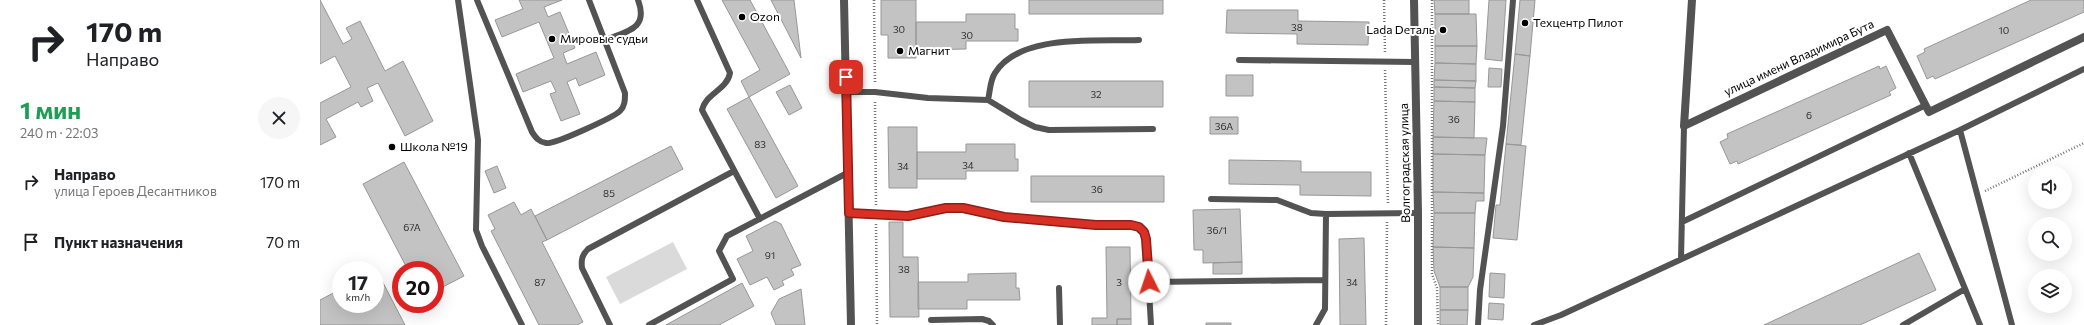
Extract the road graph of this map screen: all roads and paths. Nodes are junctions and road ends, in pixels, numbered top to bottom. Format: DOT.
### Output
graph roads {
  1 [pos="458,0"];
  2 [pos="477,0"];
  3 [pos="589,0"];
  4 [pos="638,0"];
  5 [pos="697,0"];
  6 [pos="844,0"];
  7 [pos="874,0"];
  8 [pos="1384,0"];
  9 [pos="1414,0"];
  10 [pos="1432,0"];
  11 [pos="1513,0"];
  12 [pos="1692,0"];
  13 [pos="2084,37"];
  14 [pos="605,40"];
  15 [pos="1139,40"];
  16 [pos="1239,60"];
  17 [pos="1385,62"];
  18 [pos="1415,62"];
  19 [pos="2084,69"];
  20 [pos="846,92"];
  21 [pos="875,92"];
  22 [pos="988,100"];
  23 [pos="1926,105"];
  24 [pos="1684,126"];
  25 [pos="1153,129"];
  26 [pos="1960,130"];
  27 [pos="2084,143"];
  28 [pos="1909,153"];
  29 [pos="734,171"];
  30 [pos="849,172"];
  31 [pos="1977,195"];
  32 [pos="1211,199"];
  33 [pos="849,213"];
  34 [pos="1388,213"];
  35 [pos="1418,213"];
  36 [pos="876,214"];
  37 [pos="1326,214"];
  38 [pos="760,219"];
  39 [pos="1682,222"];
  40 [pos="1681,259"];
  41 [pos="1325,280"];
  42 [pos="1149,282"];
  43 [pos="1059,288"];
  44 [pos="1965,289"];
  45 [pos="931,320"];
  46 [pos="520,325"];
  47 [pos="610,325"];
  48 [pos="649,325"];
  49 [pos="851,325"];
  50 [pos="878,325"];
  51 [pos="993,325"];
  52 [pos="1060,325"];
  53 [pos="1151,325"];
  54 [pos="1316,325"];
  55 [pos="1386,325"];
  56 [pos="1418,325"];
  57 [pos="1438,325"];
  58 [pos="1478,325"];
  59 [pos="1534,325"];
  60 [pos="1903,325"];
  61 [pos="1980,325"];
  62 [pos="2012,325"];
  1 -- 46 [label="lane"];
  2 -- 14 [label="lane"];
  3 -- 14 [label="lane"];
  4 -- 14 [label="lane"];
  5 -- 29 [label="lane"];
  6 -- 20 [label="street"];
  7 -- 21 [label="path"];
  8 -- 17 [label="path"];
  9 -- 18 [label="street, Волгоградская улица"];
  10 -- 57 [label="path"];
  11 -- 58 [label="lane"];
  12 -- 24 [label="street"];
  13 -- 23 [label="street"];
  15 -- 22 [label="lane"];
  16 -- 17 [label="lane"];
  17 -- 18 [label="lane"];
  17 -- 34 [label="path"];
  18 -- 35 [label="street, Волгоградская улица"];
  19 -- 26 [label="lane"];
  20 -- 21 [label="lane"];
  20 -- 30 [label="street"];
  21 -- 22 [label="lane"];
  21 -- 36 [label="path"];
  22 -- 25 [label="lane"];
  23 -- 24 [label="street, улица имени Владимира Бута"];
  23 -- 39 [label="lane"];
  24 -- 39 [label="lane"];
  26 -- 28 [label="lane"];
  26 -- 31 [label="lane"];
  27 -- 31 [label="path"];
  28 -- 40 [label="lane"];
  28 -- 44 [label="lane"];
  29 -- 38 [label="lane"];
  29 -- 47 [label="lane"];
  30 -- 33 [label="street"];
  30 -- 38 [label="lane"];
  31 -- 62 [label="lane"];
  32 -- 37 [label="lane"];
  33 -- 36 [label="lane"];
  33 -- 49 [label="street"];
  34 -- 35 [label="lane"];
  34 -- 37 [label="lane"];
  34 -- 55 [label="path"];
  35 -- 56 [label="street, Волгоградская улица"];
  36 -- 42 [label="lane"];
  36 -- 50 [label="path"];
  37 -- 41 [label="lane"];
  38 -- 48 [label="lane"];
  39 -- 40 [label="lane"];
  40 -- 59 [label="lane"];
  41 -- 42 [label="lane"];
  41 -- 54 [label="lane"];
  42 -- 53 [label="lane"];
  43 -- 52 [label="lane"];
  44 -- 60 [label="lane"];
  44 -- 61 [label="lane"];
  45 -- 51 [label="lane"];
}
